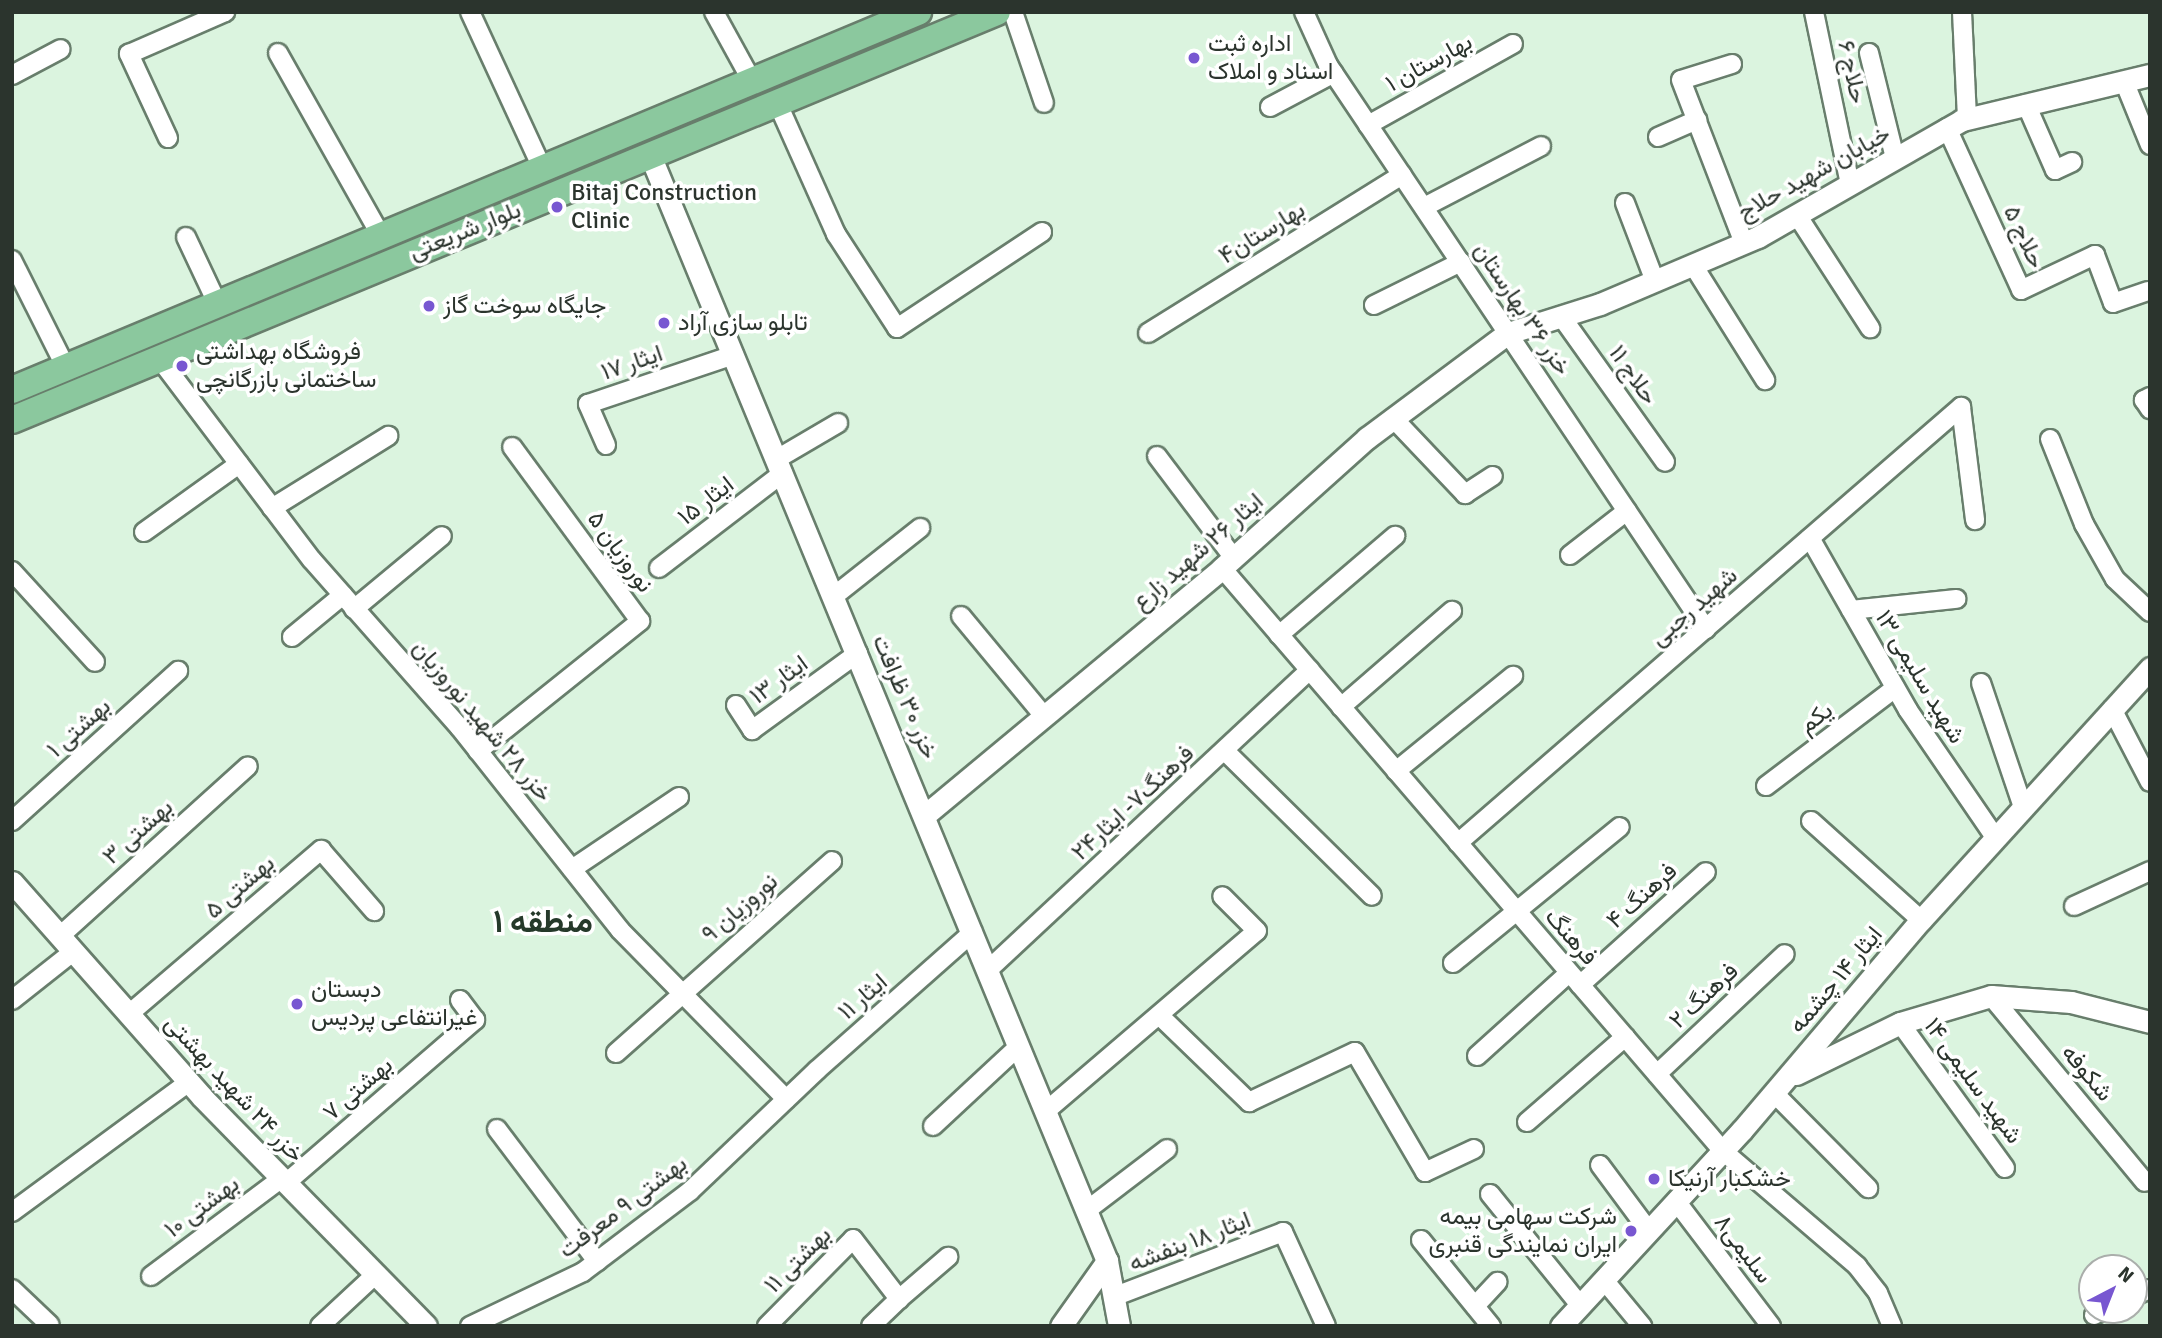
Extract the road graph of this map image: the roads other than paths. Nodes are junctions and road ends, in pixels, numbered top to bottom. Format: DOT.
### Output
graph roads {
  1 [pos="225,12"];
  2 [pos="470,12"];
  3 [pos="714,12"];
  4 [pos="997,12"];
  5 [pos="1013,12"];
  6 [pos="1304,12"];
  7 [pos="1814,12"];
  8 [pos="1962,12"];
  9 [pos="903,15"];
  10 [pos="849,41"];
  11 [pos="1513,44"];
  12 [pos="61,49"];
  13 [pos="278,53"];
  14 [pos="1869,53"];
  15 [pos="1732,64"];
  16 [pos="859,69"];
  17 [pos="1334,73"];
  18 [pos="12,75"];
  19 [pos="2150,75"];
  20 [pos="752,81"];
  21 [pos="2124,81"];
  22 [pos="777,102"];
  23 [pos="1044,103"];
  24 [pos="2026,104"];
  25 [pos="1270,107"];
  26 [pos="1967,118"];
  27 [pos="1697,120"];
  28 [pos="1368,125"];
  29 [pos="1947,128"];
  30 [pos="1658,137"];
  31 [pos="168,138"];
  32 [pos="2150,145"];
  33 [pos="1541,146"];
  34 [pos="650,155"];
  35 [pos="1895,158"];
  36 [pos="2071,162"];
  37 [pos="542,168"];
  38 [pos="1402,175"];
  39 [pos="1850,184"];
  40 [pos="1625,203"];
  41 [pos="1424,207"];
  42 [pos="1797,215"];
  43 [pos="1042,232"];
  44 [pos="381,236"];
  45 [pos="186,237"];
  46 [pos="1744,243"];
  47 [pos="12,260"];
  48 [pos="1461,262"];
  49 [pos="1693,265"];
  50 [pos="1655,281"];
  51 [pos="2148,291"];
  52 [pos="217,303"];
  53 [pos="1374,305"];
  54 [pos="1561,316"];
  55 [pos="1870,328"];
  56 [pos="1148,333"];
  57 [pos="1508,333"];
  58 [pos="734,355"];
  59 [pos="159,358"];
  60 [pos="66,368"];
  61 [pos="1765,380"];
  62 [pos="12,390"];
  63 [pos="2150,397"];
  64 [pos="2150,409"];
  65 [pos="1393,418"];
  66 [pos="12,420"];
  67 [pos="838,423"];
  68 [pos="388,436"];
  69 [pos="2050,439"];
  70 [pos="606,445"];
  71 [pos="512,447"];
  72 [pos="1157,456"];
  73 [pos="1665,462"];
  74 [pos="239,464"];
  75 [pos="780,466"];
  76 [pos="1493,476"];
  77 [pos="272,508"];
  78 [pos="1627,511"];
  79 [pos="1975,520"];
  80 [pos="920,528"];
  81 [pos="144,532"];
  82 [pos="442,536"];
  83 [pos="1395,536"];
  84 [pos="1810,538"];
  85 [pos="1570,555"];
  86 [pos="1228,562"];
  87 [pos="659,568"];
  88 [pos="12,571"];
  89 [pos="834,596"];
  90 [pos="1956,598"];
  91 [pos="348,602"];
  92 [pos="1851,610"];
  93 [pos="1452,611"];
  94 [pos="2150,612"];
  95 [pos="961,616"];
  96 [pos="1706,629"];
  97 [pos="1279,635"];
  98 [pos="292,637"];
  99 [pos="858,653"];
  100 [pos="95,662"];
  101 [pos="2150,668"];
  102 [pos="1310,670"];
  103 [pos="178,671"];
  104 [pos="1513,676"];
  105 [pos="1981,683"];
  106 [pos="1895,688"];
  107 [pos="736,705"];
  108 [pos="1341,707"];
  109 [pos="2112,709"];
  110 [pos="1044,716"];
  111 [pos="478,751"];
  112 [pos="1226,751"];
  113 [pos="248,766"];
  114 [pos="1396,771"];
  115 [pos="2150,782"];
  116 [pos="1766,786"];
  117 [pos="679,797"];
  118 [pos="2022,807"];
  119 [pos="925,815"];
  120 [pos="12,821"];
  121 [pos="1811,821"];
  122 [pos="1620,827"];
  123 [pos="1995,837"];
  124 [pos="1458,843"];
  125 [pos="832,861"];
  126 [pos="572,869"];
  127 [pos="2150,870"];
  128 [pos="1706,872"];
  129 [pos="12,881"];
  130 [pos="1222,896"];
  131 [pos="1372,896"];
  132 [pos="2074,906"];
  133 [pos="1516,910"];
  134 [pos="374,911"];
  135 [pos="1921,920"];
  136 [pos="973,932"];
  137 [pos="67,944"];
  138 [pos="1786,954"];
  139 [pos="1453,964"];
  140 [pos="988,970"];
  141 [pos="1574,979"];
  142 [pos="681,992"];
  143 [pos="1991,996"];
  144 [pos="12,1000"];
  145 [pos="460,1000"];
  146 [pos="129,1014"];
  147 [pos="1160,1016"];
  148 [pos="2150,1022"];
  149 [pos="1900,1023"];
  150 [pos="1625,1037"];
  151 [pos="1019,1046"];
  152 [pos="616,1053"];
  153 [pos="1477,1056"];
  154 [pos="1657,1074"];
  155 [pos="188,1082"];
  156 [pos="1780,1085"];
  157 [pos="786,1100"];
  158 [pos="1046,1111"];
  159 [pos="1527,1122"];
  160 [pos="933,1126"];
  161 [pos="497,1129"];
  162 [pos="1167,1149"];
  163 [pos="1474,1149"];
  164 [pos="1723,1152"];
  165 [pos="1600,1165"];
  166 [pos="2006,1168"];
  167 [pos="284,1181"];
  168 [pos="2145,1182"];
  169 [pos="1868,1188"];
  170 [pos="1490,1194"];
  171 [pos="1676,1202"];
  172 [pos="1086,1210"];
  173 [pos="12,1212"];
  174 [pos="1649,1231"];
  175 [pos="1421,1240"];
  176 [pos="948,1257"];
  177 [pos="597,1261"];
  178 [pos="1107,1261"];
  179 [pos="376,1274"];
  180 [pos="151,1276"];
  181 [pos="1604,1280"];
  182 [pos="1497,1282"];
  183 [pos="12,1289"];
  184 [pos="1113,1297"];
  185 [pos="899,1299"];
  186 [pos="1475,1306"];
  187 [pos="1580,1306"];
  188 [pos="50,1325"];
  189 [pos="320,1326"];
  190 [pos="426,1326"];
  191 [pos="470,1326"];
  192 [pos="766,1326"];
  193 [pos="871,1326"];
  194 [pos="1061,1326"];
  195 [pos="1119,1326"];
  196 [pos="1326,1326"];
  197 [pos="1491,1326"];
  198 [pos="1561,1326"];
  199 [pos="1642,1326"];
  200 [pos="1770,1326"];
  201 [pos="1892,1326"];
  1 -- 31 [label="street"];
  2 -- 37 [label="street"];
  3 -- 20 [label="street"];
  4 -- 16 [label="main road, بلوار شریعتی"];
  5 -- 23 [label="street"];
  6 -- 17 [label="street, خزر ۳۶ بهارستان"];
  7 -- 39 [label="street, حلاج ۶"];
  8 -- 26 [label="street"];
  9 -- 10 [label="main road, بلوار شریعتی"];
  10 -- 16 [label="main road"];
  10 -- 20 [label="main road, بلوار شریعتی"];
  11 -- 28 [label="street, بهارستان ۱"];
  12 -- 18 [label="street"];
  13 -- 44 [label="street"];
  14 -- 35 [label="street"];
  15 -- 27 [label="street"];
  16 -- 22 [label="main road, بلوار شریعتی"];
  17 -- 25 [label="street"];
  17 -- 28 [label="street, خزر ۳۶ بهارستان"];
  19 -- 21 [label="street, خیابان شهید حلاج"];
  20 -- 37 [label="main road, بلوار شریعتی"];
  21 -- 24 [label="street, خیابان شهید حلاج"];
  21 -- 32 [label="street"];
  22 -- 34 [label="main road, بلوار شریعتی"];
  22 -- 43 [label="street"];
  24 -- 26 [label="street, خیابان شهید حلاج"];
  24 -- 36 [label="street"];
  26 -- 29 [label="street, خیابان شهید حلاج"];
  27 -- 30 [label="street"];
  27 -- 46 [label="street"];
  28 -- 38 [label="street, خزر ۳۶ بهارستان"];
  29 -- 35 [label="street, خیابان شهید حلاج"];
  29 -- 51 [label="street, حلاج ۵"];
  33 -- 41 [label="street"];
  34 -- 58 [label="street, خزر ۳۰ ظرافت"];
  34 -- 59 [label="main road, بلوار شریعتی"];
  35 -- 39 [label="street, خیابان شهید حلاج"];
  37 -- 44 [label="main road, بلوار شریعتی"];
  38 -- 41 [label="street, خزر ۳۶ بهارستان"];
  38 -- 56 [label="street, بهارستان۴"];
  39 -- 42 [label="street, خیابان شهید حلاج"];
  40 -- 50 [label="street"];
  41 -- 48 [label="street, خزر ۳۶ بهارستان"];
  42 -- 46 [label="street, خیابان شهید حلاج"];
  42 -- 55 [label="street"];
  44 -- 52 [label="main road, بلوار شریعتی"];
  45 -- 52 [label="street"];
  46 -- 49 [label="street, خیابان شهید حلاج"];
  47 -- 60 [label="street"];
  48 -- 53 [label="street"];
  48 -- 57 [label="street, خزر ۳۶ بهارستان"];
  49 -- 50 [label="street, خیابان شهید حلاج"];
  49 -- 61 [label="street"];
  50 -- 54 [label="street, خیابان شهید حلاج"];
  52 -- 60 [label="main road, بلوار شریعتی"];
  54 -- 57 [label="street, خیابان شهید حلاج"];
  54 -- 73 [label="street, حلاج ۱۱"];
  57 -- 65 [label="street, ایثار ۲۶ شهید زارع"];
  57 -- 78 [label="street, خزر ۳۶ بهارستان"];
  58 -- 70 [label="street, ایثار ۱۷"];
  58 -- 75 [label="street, خزر ۳۰ ظرافت"];
  59 -- 66 [label="main road, بلوار شریعتی"];
  59 -- 74 [label="street, خزر ۲۸ شهید نوروزیان"];
  60 -- 62 [label="main road, بلوار شریعتی"];
  63 -- 64 [label="street"];
  65 -- 76 [label="street"];
  65 -- 86 [label="street, ایثار ۲۶ شهید زارع"];
  67 -- 75 [label="street, ایثار ۱۵"];
  68 -- 77 [label="street"];
  69 -- 94 [label="street"];
  71 -- 111 [label="street, نوروزیان ۵"];
  72 -- 86 [label="street, فرهنگ"];
  74 -- 77 [label="street, خزر ۲۸ شهید نوروزیان"];
  74 -- 81 [label="street"];
  75 -- 87 [label="street, ایثار ۱۵"];
  75 -- 89 [label="street, خزر ۳۰ ظرافت"];
  77 -- 91 [label="street, خزر ۲۸ شهید نوروزیان"];
  78 -- 85 [label="street"];
  78 -- 96 [label="street, خزر ۳۶ بهارستان"];
  79 -- 84 [label="street, شهید رجبی"];
  80 -- 89 [label="street"];
  82 -- 91 [label="street"];
  83 -- 97 [label="street"];
  84 -- 92 [label="street, شهید سلیمی ۱۳"];
  84 -- 96 [label="street, شهید رجبی"];
  86 -- 97 [label="street, فرهنگ"];
  86 -- 110 [label="street, ایثار ۲۶ شهید زارع"];
  88 -- 100 [label="street"];
  89 -- 99 [label="street, خزر ۳۰ ظرافت"];
  90 -- 92 [label="street"];
  91 -- 98 [label="street"];
  91 -- 111 [label="street, خزر ۲۸ شهید نوروزیان"];
  92 -- 106 [label="street, شهید سلیمی ۱۳"];
  93 -- 108 [label="street"];
  95 -- 110 [label="street"];
  96 -- 124 [label="street, شهید رجبی"];
  97 -- 102 [label="street, فرهنگ"];
  99 -- 107 [label="street, ایثار ۱۳"];
  99 -- 119 [label="street, خزر ۳۰ ظرافت"];
  101 -- 109 [label="street, ایثار ۱۴ چشمه"];
  102 -- 108 [label="street, فرهنگ"];
  102 -- 112 [label="street, فرهنگ۷- ایثار۲۴"];
  103 -- 120 [label="street, بهشتی ۱"];
  104 -- 114 [label="street"];
  105 -- 118 [label="street"];
  106 -- 116 [label="street, یکم"];
  106 -- 123 [label="street, شهید سلیمی ۱۳"];
  108 -- 114 [label="street, فرهنگ"];
  109 -- 115 [label="street"];
  109 -- 118 [label="street, ایثار ۱۴ چشمه"];
  110 -- 119 [label="street, ایثار ۲۶ شهید زارع"];
  111 -- 126 [label="street, خزر ۲۸ شهید نوروزیان"];
  112 -- 131 [label="street"];
  112 -- 140 [label="street, فرهنگ۷- ایثار۲۴"];
  113 -- 137 [label="street, بهشتی ۳"];
  114 -- 124 [label="street, فرهنگ"];
  117 -- 126 [label="street"];
  118 -- 123 [label="street, ایثار ۱۴ چشمه"];
  119 -- 136 [label="street, خزر ۳۰ ظرافت"];
  121 -- 135 [label="street"];
  122 -- 133 [label="street"];
  123 -- 135 [label="street, ایثار ۱۴ چشمه"];
  124 -- 133 [label="street, فرهنگ"];
  125 -- 142 [label="street, نوروزیان ۹"];
  126 -- 142 [label="street, خزر ۲۸ شهید نوروزیان"];
  127 -- 132 [label="street"];
  128 -- 141 [label="street, فرهنگ ۴"];
  129 -- 137 [label="street, خزر ۲۴ شهید بهشتی"];
  130 -- 147 [label="street"];
  133 -- 139 [label="street"];
  133 -- 141 [label="street, فرهنگ"];
  134 -- 146 [label="street, بهشتی ۵"];
  135 -- 156 [label="street, ایثار ۱۴ چشمه"];
  136 -- 140 [label="street, خزر ۳۰ ظرافت"];
  136 -- 157 [label="street, ایثار ۱۱"];
  137 -- 144 [label="street, بهشتی ۳"];
  137 -- 146 [label="street, خزر ۲۴ شهید بهشتی"];
  138 -- 154 [label="street, فرهنگ ۲"];
  140 -- 151 [label="street, خزر ۳۰ ظرافت"];
  141 -- 150 [label="street, فرهنگ"];
  141 -- 153 [label="street, فرهنگ ۴"];
  142 -- 152 [label="street, نوروزیان ۹"];
  142 -- 157 [label="street, خزر ۲۸ شهید نوروزیان"];
  143 -- 148 [label="street"];
  143 -- 149 [label="street"];
  143 -- 168 [label="street, شکوفه"];
  145 -- 167 [label="street, بهشتی ۷"];
  146 -- 155 [label="street, خزر ۲۴ شهید بهشتی"];
  147 -- 158 [label="street"];
  147 -- 163 [label="street"];
  149 -- 156 [label="street"];
  149 -- 166 [label="street, شهید سلیمی ۱۴"];
  150 -- 154 [label="street, فرهنگ"];
  150 -- 159 [label="street"];
  151 -- 158 [label="street, خزر ۳۰ ظرافت"];
  151 -- 160 [label="street"];
  154 -- 164 [label="street, فرهنگ"];
  155 -- 167 [label="street, خزر ۲۴ شهید بهشتی"];
  155 -- 173 [label="street"];
  156 -- 164 [label="street, ایثار ۱۴ چشمه"];
  156 -- 169 [label="street"];
  157 -- 177 [label="street, بهشتی ۹ معرفت"];
  158 -- 172 [label="street, خزر ۳۰ ظرافت"];
  161 -- 177 [label="street"];
  162 -- 172 [label="street"];
  164 -- 171 [label="street, ایثار ۱۴ چشمه"];
  164 -- 201 [label="street, فرهنگ"];
  165 -- 174 [label="street"];
  167 -- 179 [label="street, خزر ۲۴ شهید بهشتی"];
  167 -- 180 [label="street, بهشتی ۱۰"];
  170 -- 187 [label="street"];
  171 -- 174 [label="street, ایثار ۱۴ چشمه"];
  171 -- 200 [label="street, سلیمی۸"];
  172 -- 178 [label="street, خزر ۳۰ ظرافت"];
  174 -- 181 [label="street, ایثار ۱۴ چشمه"];
  175 -- 186 [label="street"];
  176 -- 185 [label="street"];
  177 -- 191 [label="street, بهشتی ۹ معرفت"];
  178 -- 184 [label="street, خزر ۳۰ ظرافت"];
  178 -- 194 [label="street"];
  179 -- 189 [label="street"];
  179 -- 190 [label="street, خزر ۲۴ شهید بهشتی"];
  181 -- 187 [label="street, ایثار ۱۴ چشمه"];
  181 -- 199 [label="street"];
  182 -- 186 [label="street"];
  183 -- 188 [label="street"];
  184 -- 195 [label="street, خزر ۳۰ ظرافت"];
  184 -- 196 [label="street, ایثار ۱۸ بنفشه"];
  185 -- 192 [label="street, بهشتی ۱۱"];
  185 -- 193 [label="street"];
  186 -- 197 [label="street"];
  187 -- 198 [label="street, ایثار ۱۴ چشمه"];
}
